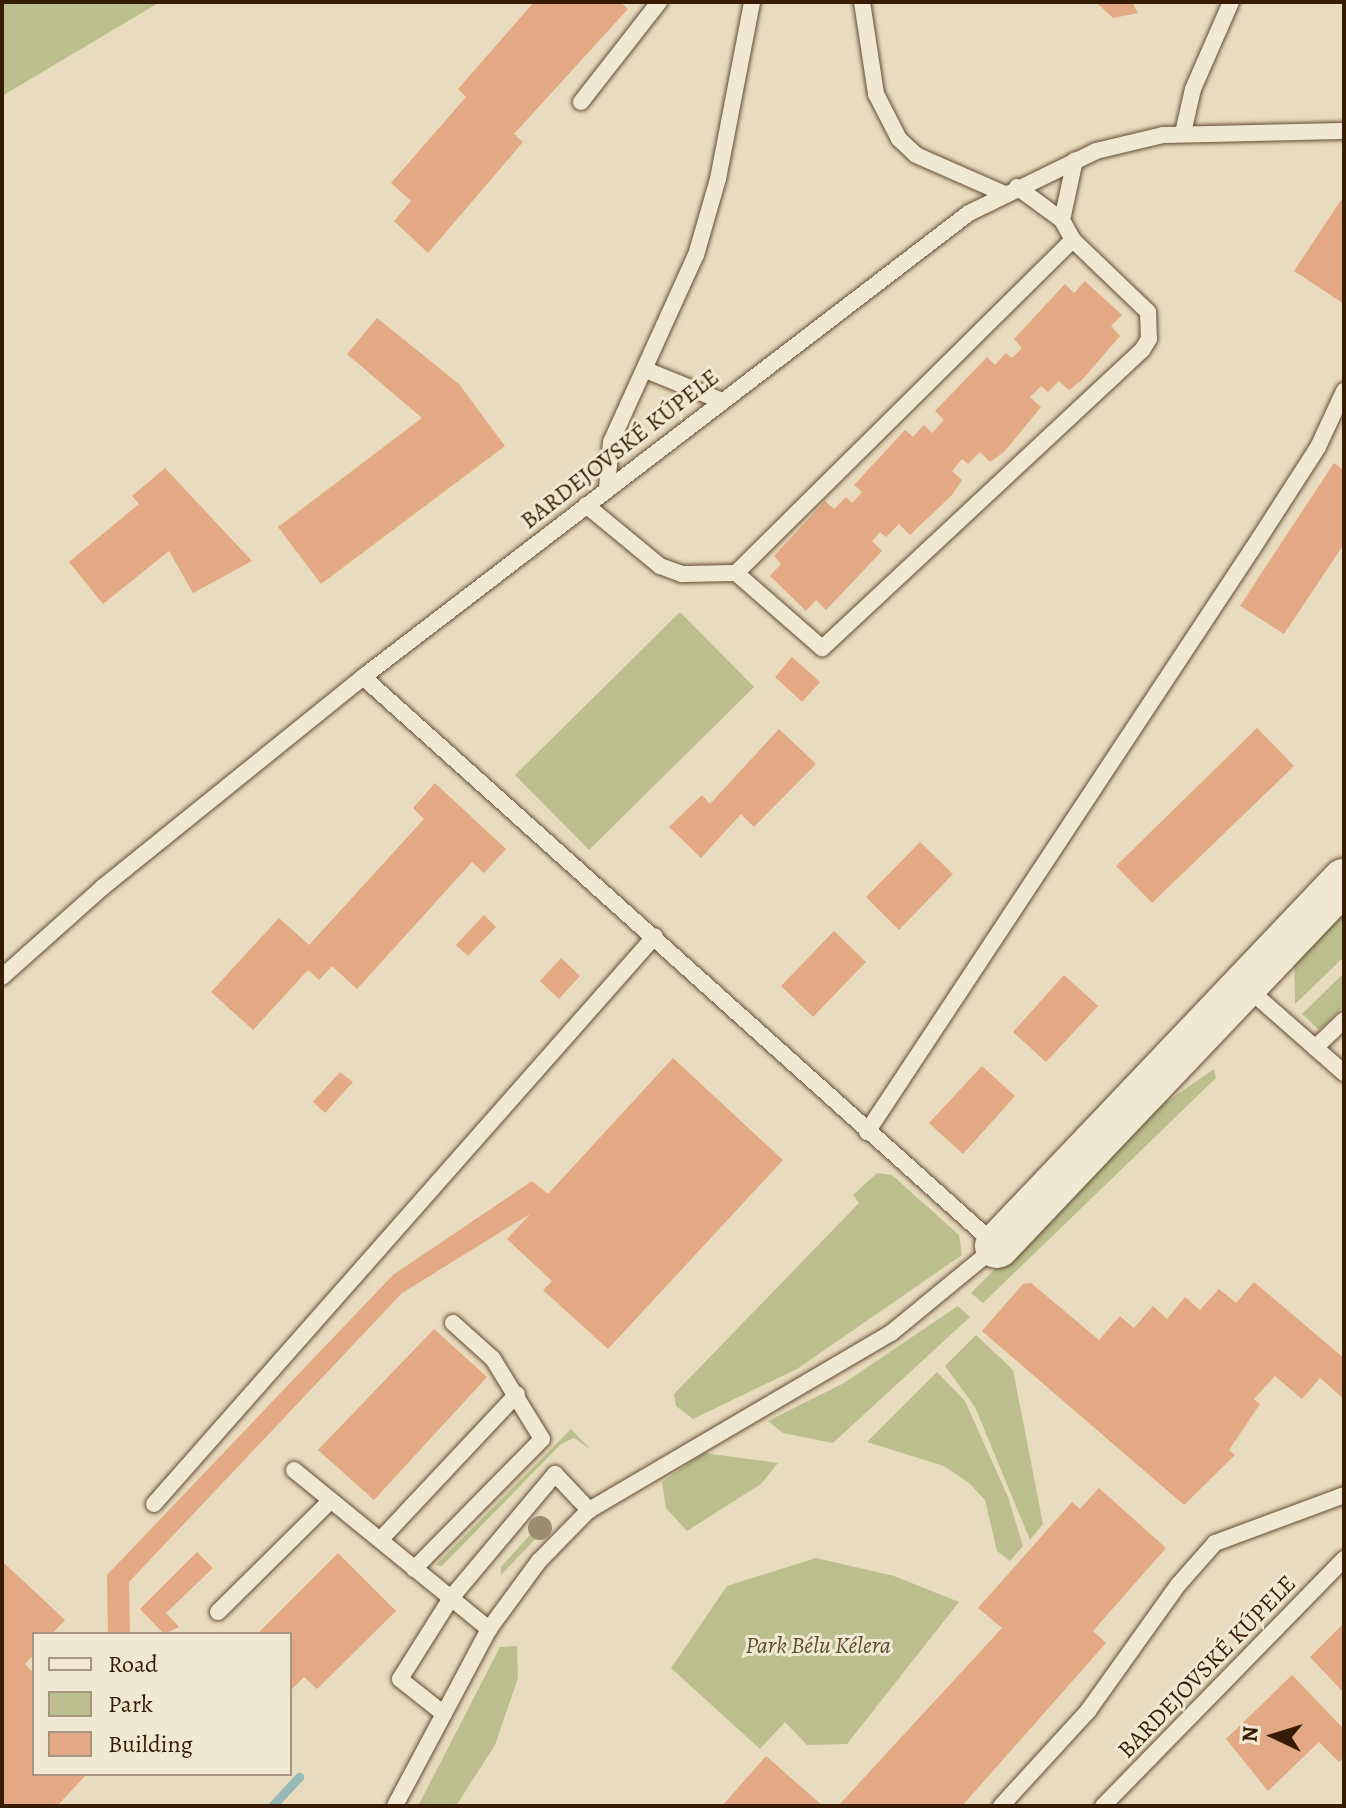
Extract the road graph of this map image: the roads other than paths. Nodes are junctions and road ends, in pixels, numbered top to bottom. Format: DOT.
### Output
graph roads {
  1 [pos="659,2"];
  2 [pos="752,2"];
  3 [pos="862,2"];
  4 [pos="1231,2"];
  5 [pos="581,102"];
  6 [pos="1344,131"];
  7 [pos="1183,133"];
  8 [pos="1075,160"];
  9 [pos="1011,190"];
  10 [pos="1062,220"];
  11 [pos="1073,240"];
  12 [pos="646,370"];
  13 [pos="1344,391"];
  14 [pos="722,401"];
  15 [pos="607,488"];
  16 [pos="586,505"];
  17 [pos="736,573"];
  18 [pos="363,677"];
  19 [pos="1344,881"];
  20 [pos="655,936"];
  21 [pos="2,977"];
  22 [pos="1244,985"];
  23 [pos="1344,1020"];
  24 [pos="1315,1048"];
  25 [pos="1344,1073"];
  26 [pos="867,1132"];
  27 [pos="997,1246"];
  28 [pos="453,1323"];
  29 [pos="517,1394"];
  30 [pos="294,1470"];
  31 [pos="1344,1495"];
  32 [pos="328,1503"];
  33 [pos="154,1504"];
  34 [pos="589,1510"];
  35 [pos="380,1540"];
  36 [pos="1344,1559"];
  37 [pos="414,1569"];
  38 [pos="451,1598"];
  39 [pos="218,1612"];
  40 [pos="489,1629"];
  41 [pos="444,1714"];
  42 [pos="395,1806"];
  43 [pos="1001,1806"];
  44 [pos="1103,1806"];
  1 -- 5 [label="lane"];
  2 -- 12 [label="lane"];
  3 -- 9 [label="lane"];
  4 -- 7 [label="lane"];
  6 -- 7 [label="lane, BARDEJOVSKÉ KÚPELE"];
  7 -- 8 [label="lane, BARDEJOVSKÉ KÚPELE"];
  8 -- 9 [label="lane, BARDEJOVSKÉ KÚPELE"];
  8 -- 10 [label="lane"];
  9 -- 10 [label="lane"];
  9 -- 14 [label="lane, BARDEJOVSKÉ KÚPELE"];
  10 -- 11 [label="lane"];
  11 -- 17 [label="lane"];
  11 -- 17 [label="lane"];
  12 -- 14 [label="lane"];
  12 -- 15 [label="lane"];
  13 -- 26 [label="lane"];
  14 -- 15 [label="lane, BARDEJOVSKÉ KÚPELE"];
  15 -- 16 [label="lane, BARDEJOVSKÉ KÚPELE"];
  16 -- 17 [label="lane"];
  16 -- 18 [label="lane, BARDEJOVSKÉ KÚPELE"];
  18 -- 20 [label="lane"];
  18 -- 21 [label="lane, BARDEJOVSKÉ KÚPELE"];
  19 -- 22 [label="street"];
  20 -- 26 [label="lane"];
  20 -- 33 [label="lane"];
  22 -- 24 [label="lane"];
  22 -- 27 [label="street"];
  23 -- 24 [label="lane"];
  24 -- 25 [label="lane"];
  26 -- 27 [label="lane"];
  27 -- 34 [label="lane"];
  28 -- 29 [label="lane"];
  29 -- 35 [label="lane"];
  29 -- 37 [label="lane"];
  30 -- 32 [label="lane"];
  31 -- 43 [label="lane"];
  32 -- 35 [label="lane"];
  32 -- 39 [label="lane"];
  34 -- 38 [label="lane"];
  34 -- 40 [label="lane"];
  35 -- 37 [label="lane"];
  36 -- 44 [label="lane, BARDEJOVSKÉ KÚPELE"];
  37 -- 38 [label="lane"];
  38 -- 40 [label="lane"];
  38 -- 41 [label="lane"];
  40 -- 41 [label="lane"];
  41 -- 42 [label="lane"];
}
